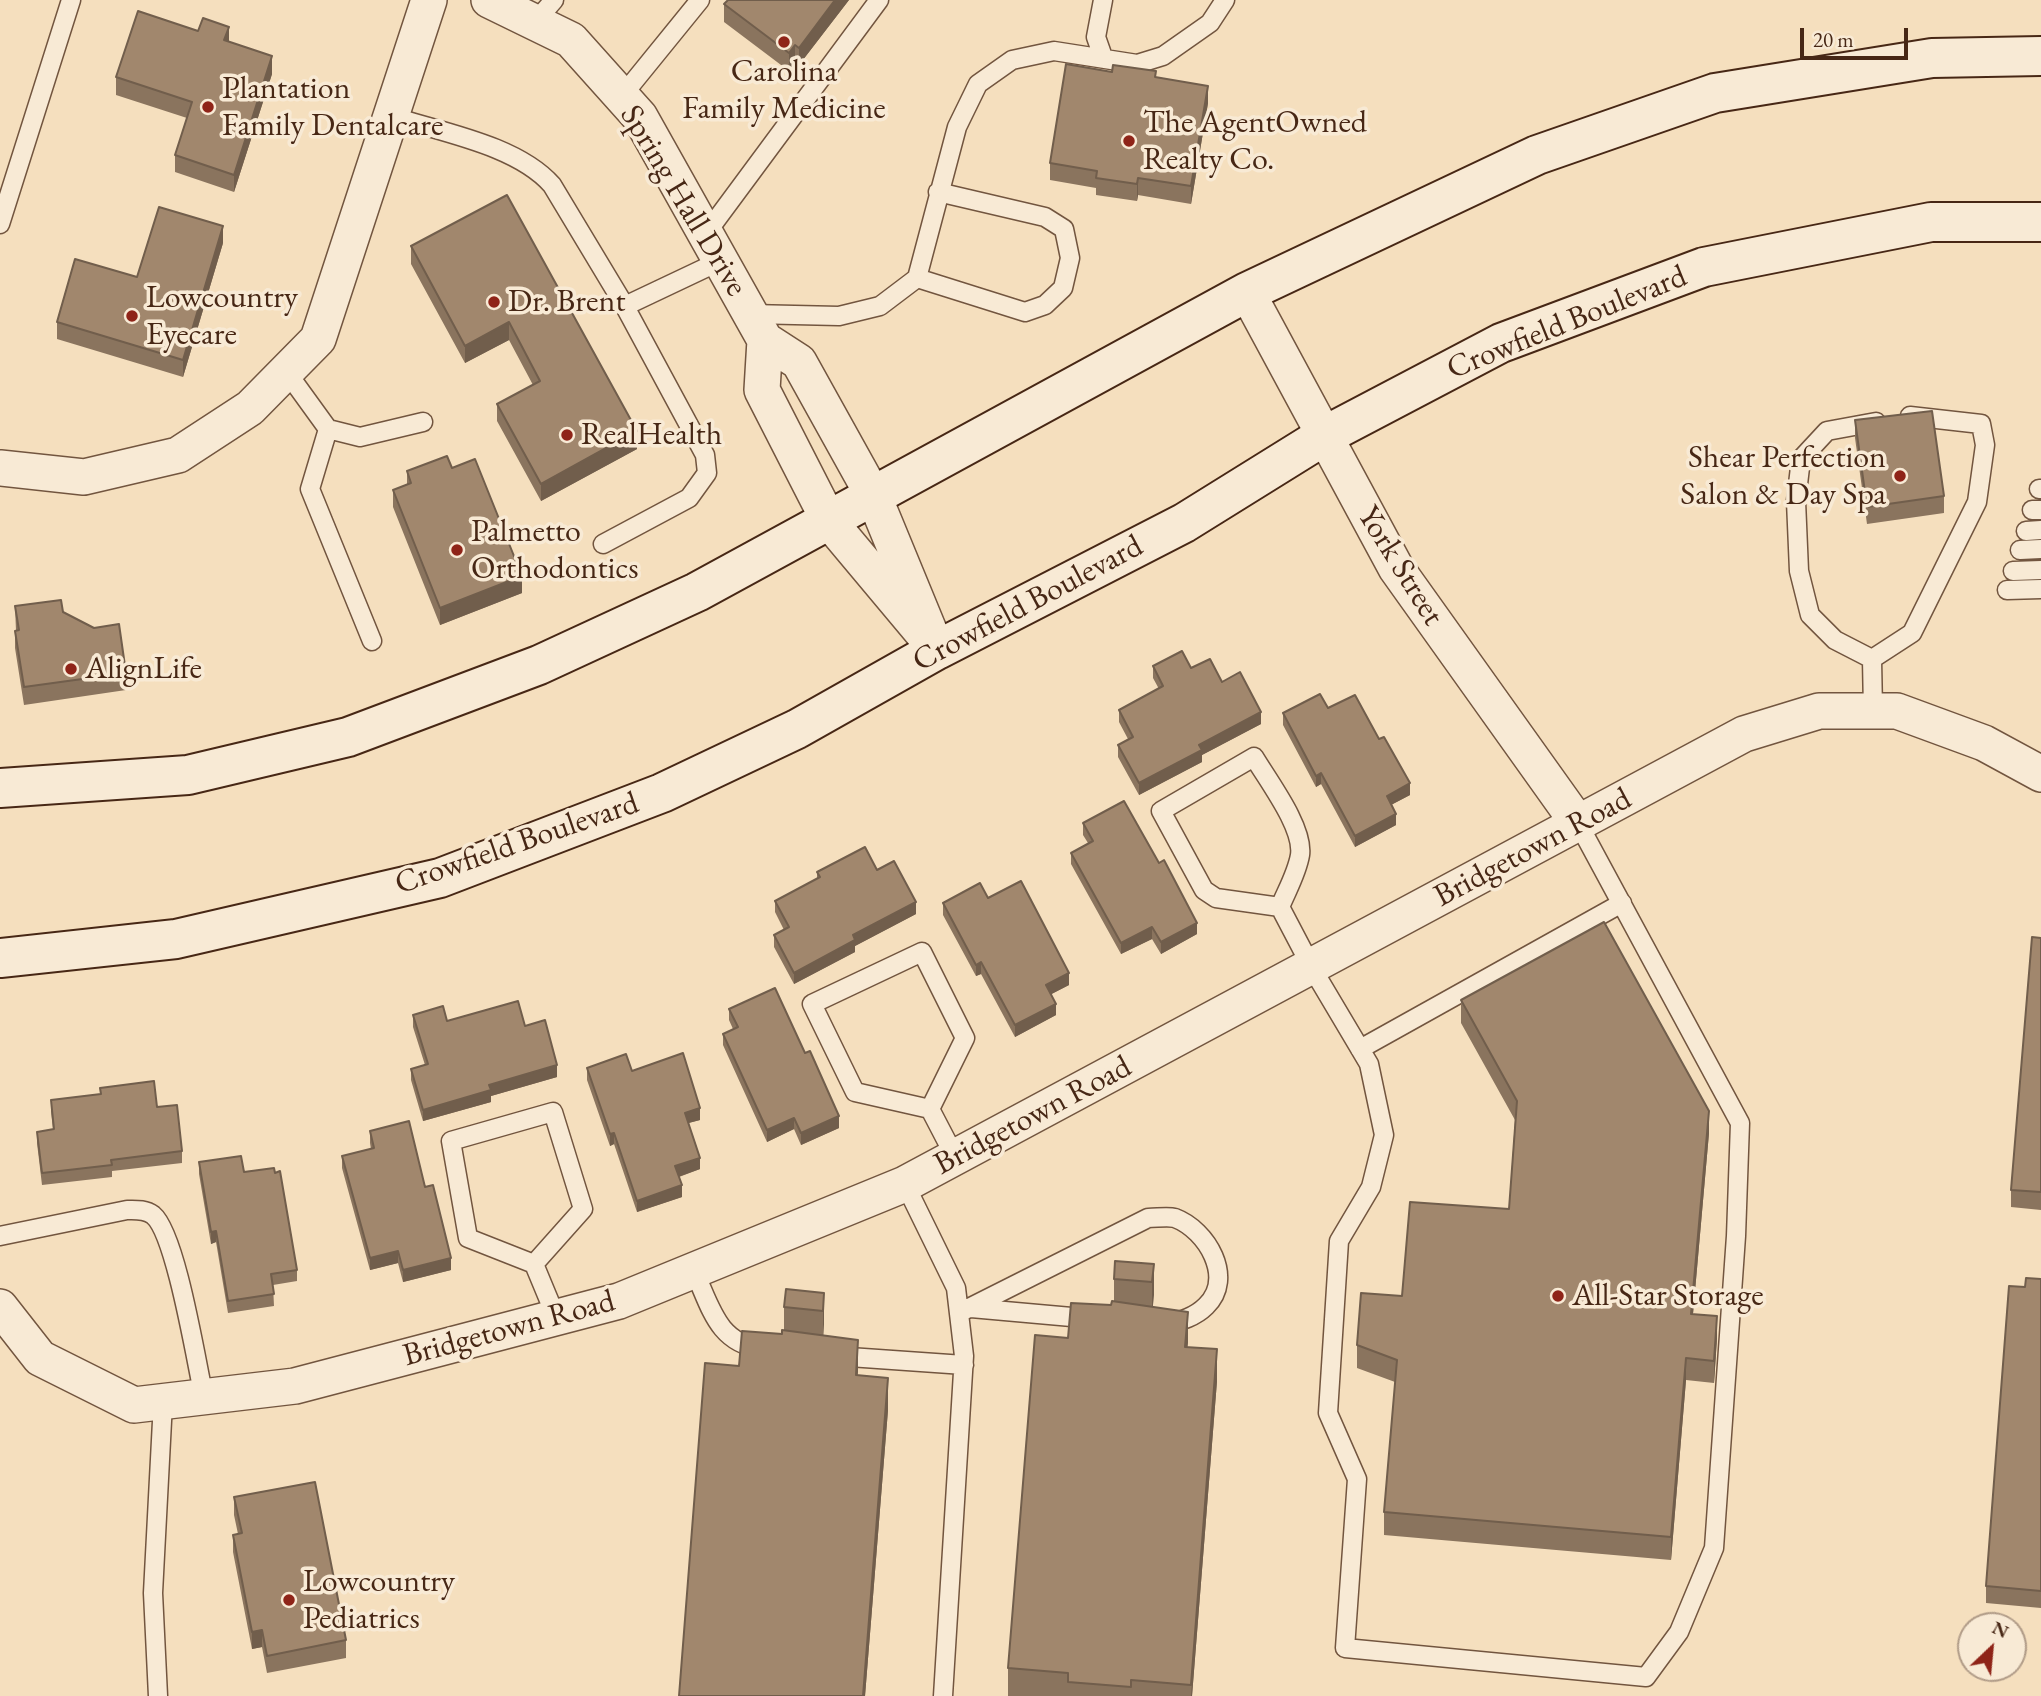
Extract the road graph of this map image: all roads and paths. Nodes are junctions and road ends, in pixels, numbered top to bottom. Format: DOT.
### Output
graph roads {
  1 [pos="71,0"];
  2 [pos="429,0"];
  3 [pos="489,0"];
  4 [pos="700,0"];
  5 [pos="878,0"];
  6 [pos="1103,0"];
  7 [pos="1225,0"];
  8 [pos="545,11"];
  9 [pos="2041,56"];
  10 [pos="1103,57"];
  11 [pos="622,96"];
  12 [pos="390,117"];
  13 [pos="938,192"];
  14 [pos="2041,222"];
  15 [pos="0,224"];
  16 [pos="713,248"];
  17 [pos="917,278"];
  18 [pos="1248,292"];
  19 [pos="625,306"];
  20 [pos="758,327"];
  21 [pos="286,371"];
  22 [pos="423,422"];
  23 [pos="328,429"];
  24 [pos="1324,436"];
  25 [pos="0,468"];
  26 [pos="874,497"];
  27 [pos="829,521"];
  28 [pos="603,544"];
  29 [pos="2041,549"];
  30 [pos="2020,550"];
  31 [pos="2041,570"];
  32 [pos="2013,571"];
  33 [pos="2041,589"];
  34 [pos="2007,590"];
  35 [pos="372,641"];
  36 [pos="937,650"];
  37 [pos="1872,659"];
  38 [pos="1873,711"];
  39 [pos="2041,774"];
  40 [pos="0,788"];
  41 [pos="1578,823"];
  42 [pos="1622,903"];
  43 [pos="1280,907"];
  44 [pos="0,958"];
  45 [pos="1312,968"];
  46 [pos="1360,1049"];
  47 [pos="930,1109"];
  48 [pos="955,1157"];
  49 [pos="905,1184"];
  50 [pos="0,1236"];
  51 [pos="534,1264"];
  52 [pos="694,1271"];
  53 [pos="0,1307"];
  54 [pos="965,1310"];
  55 [pos="556,1317"];
  56 [pos="1107,1320"];
  57 [pos="1148,1324"];
  58 [pos="776,1352"];
  59 [pos="817,1354"];
  60 [pos="964,1365"];
  61 [pos="204,1396"];
  62 [pos="163,1402"];
  63 [pos="158,1696"];
  64 [pos="943,1696"];
  1 -- 15 [label="lane"];
  2 -- 12 [label="street"];
  3 -- 8 [label="street, Spring Hall Drive"];
  4 -- 11 [label="lane"];
  5 -- 16 [label="lane"];
  6 -- 10 [label="lane"];
  7 -- 10 [label="lane"];
  8 -- 11 [label="street, Spring Hall Drive"];
  9 -- 18 [label="main road"];
  10 -- 13 [label="lane"];
  11 -- 16 [label="street, Spring Hall Drive"];
  12 -- 19 [label="lane"];
  12 -- 21 [label="street"];
  13 -- 17 [label="lane"];
  13 -- 17 [label="lane"];
  14 -- 24 [label="main road, Crowfield Boulevard"];
  16 -- 19 [label="lane"];
  16 -- 20 [label="street, Spring Hall Drive"];
  17 -- 20 [label="lane"];
  18 -- 24 [label="street, York Street"];
  18 -- 26 [label="main road"];
  19 -- 28 [label="lane"];
  20 -- 26 [label="street, Spring Hall Drive"];
  20 -- 27 [label="street"];
  21 -- 23 [label="lane"];
  21 -- 25 [label="street"];
  22 -- 23 [label="lane"];
  23 -- 35 [label="lane"];
  24 -- 36 [label="main road, Crowfield Boulevard"];
  24 -- 41 [label="street, York Street"];
  26 -- 27 [label="main road"];
  26 -- 36 [label="street, Spring Hall Drive"];
  27 -- 36 [label="street"];
  27 -- 40 [label="main road"];
  29 -- 30 [label="lane"];
  31 -- 32 [label="lane"];
  33 -- 34 [label="lane"];
  36 -- 44 [label="main road, Crowfield Boulevard"];
  37 -- 37 [label="lane"];
  37 -- 38 [label="lane"];
  38 -- 39 [label="street, Bridgetown Road"];
  38 -- 41 [label="street, Bridgetown Road"];
  41 -- 42 [label="lane"];
  41 -- 45 [label="street, Bridgetown Road"];
  42 -- 46 [label="lane"];
  42 -- 46 [label="lane"];
  43 -- 43 [label="lane"];
  43 -- 45 [label="lane"];
  45 -- 46 [label="lane"];
  45 -- 48 [label="street, Bridgetown Road"];
  47 -- 47 [label="lane"];
  47 -- 48 [label="lane"];
  48 -- 49 [label="street, Bridgetown Road"];
  49 -- 52 [label="street, Bridgetown Road"];
  49 -- 54 [label="lane"];
  50 -- 61 [label="lane"];
  51 -- 51 [label="lane"];
  51 -- 55 [label="lane"];
  52 -- 55 [label="street, Bridgetown Road"];
  52 -- 58 [label="lane"];
  53 -- 62 [label="street, Bridgetown Road"];
  54 -- 56 [label="lane"];
  54 -- 57 [label="lane"];
  54 -- 60 [label="lane"];
  55 -- 61 [label="street, Bridgetown Road"];
  59 -- 60 [label="lane"];
  60 -- 64 [label="lane"];
  61 -- 62 [label="street, Bridgetown Road"];
  62 -- 63 [label="lane"];
}
